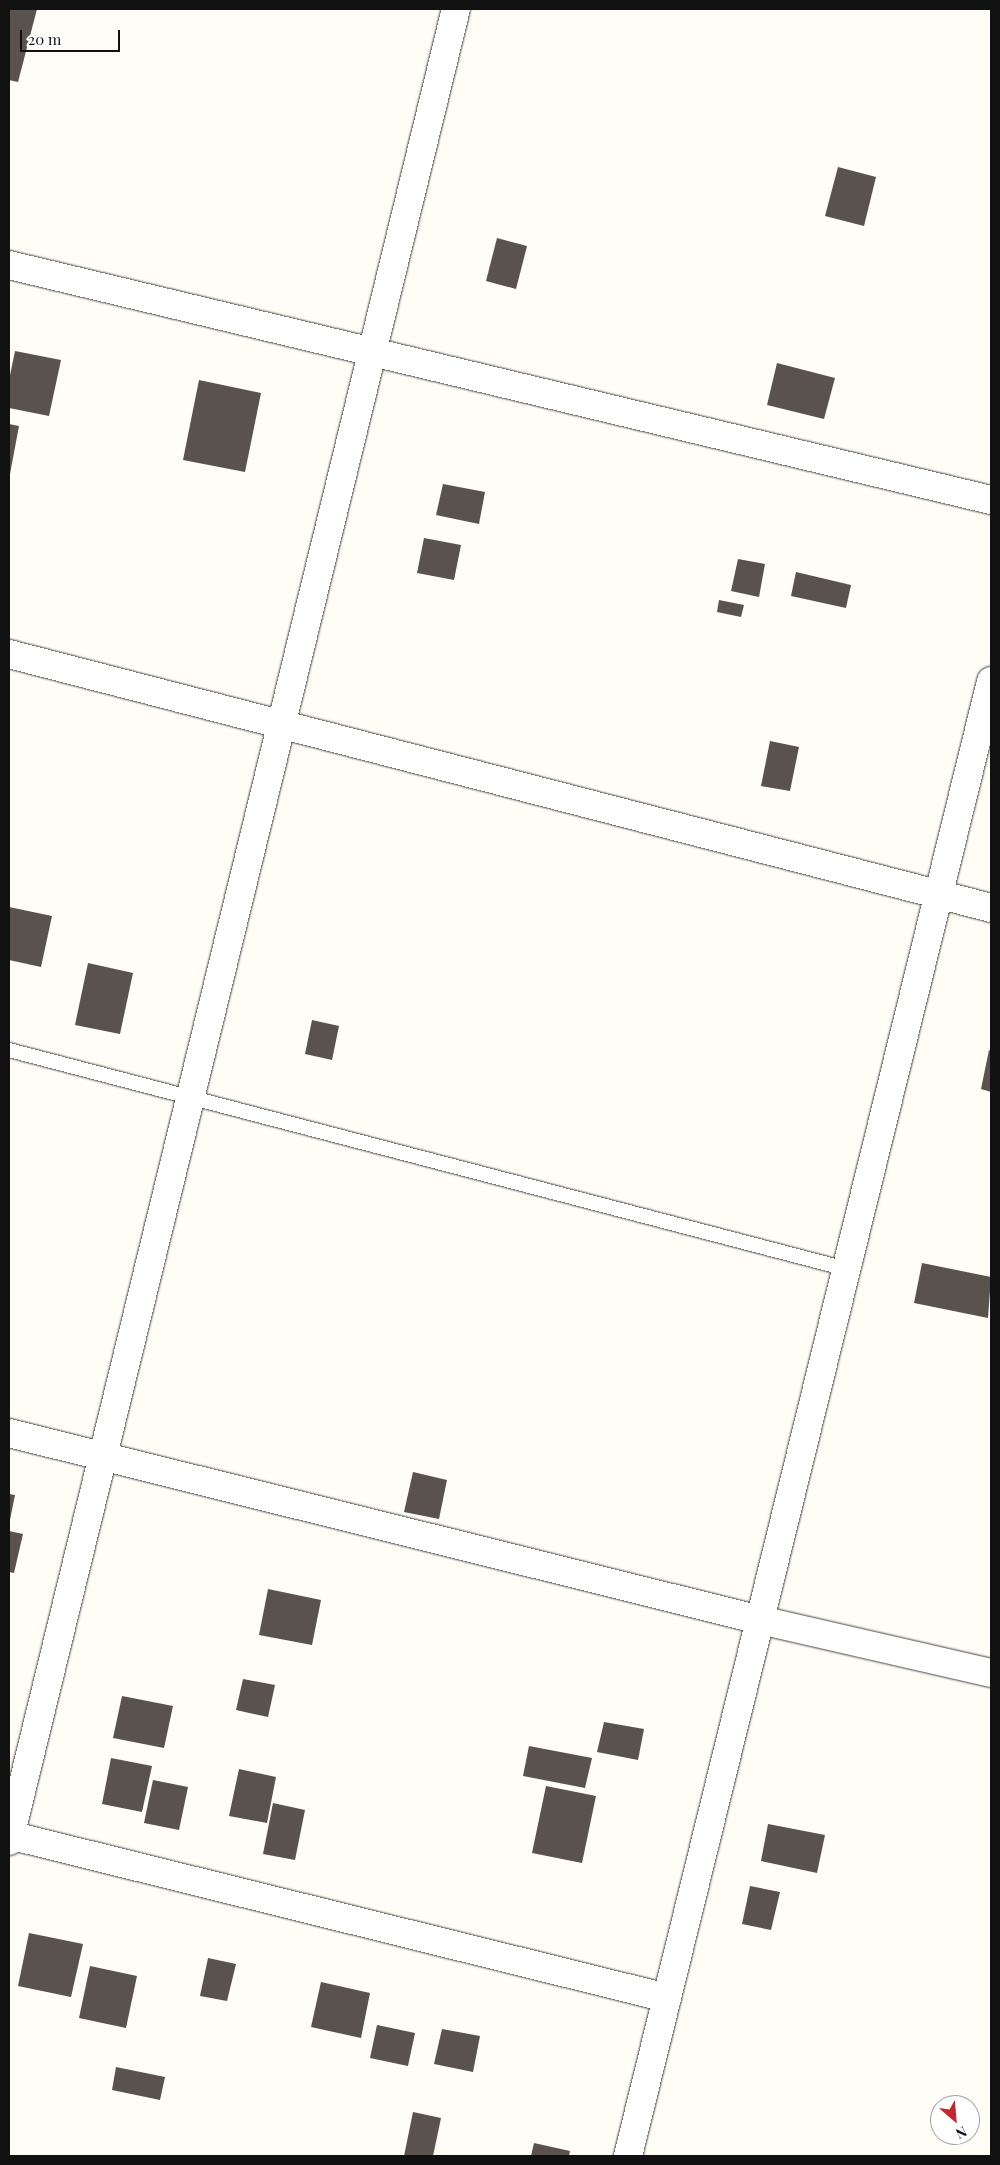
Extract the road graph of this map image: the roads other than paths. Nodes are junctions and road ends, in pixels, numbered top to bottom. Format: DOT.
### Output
graph roads {
  1 [pos="456,9"];
  2 [pos="9,265"];
  3 [pos="374,352"];
  4 [pos="991,500"];
  5 [pos="9,654"];
  6 [pos="991,681"];
  7 [pos="283,724"];
  8 [pos="939,894"];
  9 [pos="991,908"];
  10 [pos="9,1050"];
  11 [pos="191,1098"];
  12 [pos="847,1269"];
  13 [pos="9,1433"];
  14 [pos="103,1457"];
  15 [pos="760,1620"];
  16 [pos="991,1674"];
  17 [pos="9,1837"];
  18 [pos="667,1998"];
  19 [pos="628,2156"];
  1 -- 3 [label="street"];
  2 -- 3 [label="street"];
  3 -- 4 [label="street"];
  3 -- 7 [label="street"];
  5 -- 7 [label="street"];
  6 -- 8 [label="street"];
  7 -- 8 [label="street"];
  7 -- 11 [label="street"];
  8 -- 9 [label="street"];
  8 -- 12 [label="street"];
  10 -- 11 [label="lane"];
  11 -- 12 [label="lane"];
  11 -- 14 [label="street"];
  12 -- 15 [label="street"];
  13 -- 14 [label="street"];
  14 -- 15 [label="street"];
  14 -- 17 [label="street"];
  15 -- 16 [label="street"];
  15 -- 18 [label="street"];
  17 -- 18 [label="street"];
  18 -- 19 [label="street"];
}
